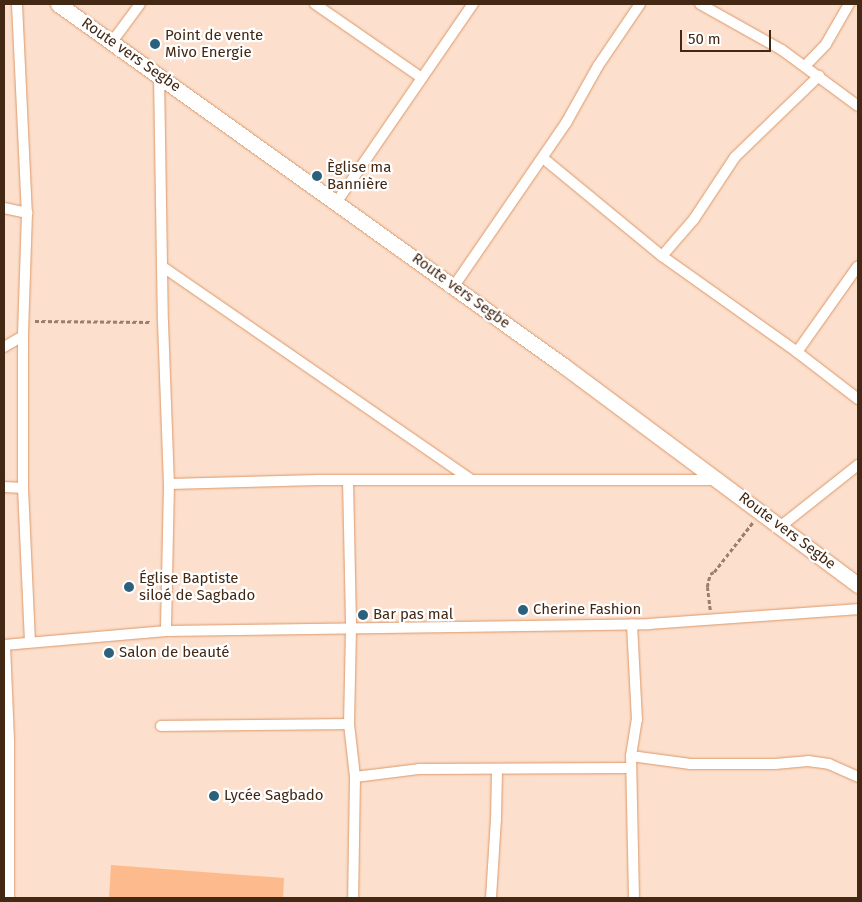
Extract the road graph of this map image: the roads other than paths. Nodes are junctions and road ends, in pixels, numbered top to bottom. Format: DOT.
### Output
graph roads {
  1 [pos="17,4"];
  2 [pos="58,4"];
  3 [pos="140,4"];
  4 [pos="315,4"];
  5 [pos="474,4"];
  6 [pos="640,4"];
  7 [pos="700,4"];
  8 [pos="849,4"];
  9 [pos="112,42"];
  10 [pos="806,66"];
  11 [pos="159,75"];
  12 [pos="819,76"];
  13 [pos="422,78"];
  14 [pos="858,106"];
  15 [pos="543,158"];
  16 [pos="336,203"];
  17 [pos="4,208"];
  18 [pos="27,213"];
  19 [pos="662,256"];
  20 [pos="858,266"];
  21 [pos="163,267"];
  22 [pos="454,286"];
  23 [pos="23,336"];
  24 [pos="4,347"];
  25 [pos="797,352"];
  26 [pos="858,399"];
  27 [pos="858,465"];
  28 [pos="470,479"];
  29 [pos="348,480"];
  30 [pos="720,480"];
  31 [pos="169,484"];
  32 [pos="4,487"];
  33 [pos="23,488"];
  34 [pos="781,526"];
  35 [pos="858,585"];
  36 [pos="858,609"];
  37 [pos="632,624"];
  38 [pos="351,629"];
  39 [pos="166,631"];
  40 [pos="30,642"];
  41 [pos="4,645"];
  42 [pos="349,724"];
  43 [pos="161,726"];
  44 [pos="632,756"];
  45 [pos="630,768"];
  46 [pos="497,770"];
  47 [pos="355,777"];
  48 [pos="858,777"];
  49 [pos="9,898"];
  50 [pos="352,898"];
  51 [pos="491,898"];
  52 [pos="634,898"];
  1 -- 18 [label="street"];
  2 -- 9 [label="main road, Route vers Segbe"];
  3 -- 9 [label="street"];
  4 -- 13 [label="street"];
  5 -- 13 [label="street"];
  6 -- 15 [label="street"];
  7 -- 10 [label="street"];
  8 -- 10 [label="street"];
  9 -- 11 [label="main road, Route vers Segbe"];
  10 -- 12 [label="street"];
  11 -- 16 [label="main road, Route vers Segbe"];
  11 -- 21 [label="street"];
  12 -- 14 [label="street"];
  12 -- 19 [label="street"];
  13 -- 16 [label="street"];
  15 -- 19 [label="street"];
  15 -- 22 [label="street"];
  16 -- 22 [label="main road, Route vers Segbe"];
  17 -- 18 [label="street"];
  18 -- 23 [label="street"];
  19 -- 25 [label="street"];
  20 -- 25 [label="street"];
  21 -- 28 [label="street"];
  21 -- 31 [label="street"];
  22 -- 30 [label="main road, Route vers Segbe"];
  23 -- 24 [label="street"];
  23 -- 33 [label="street"];
  25 -- 26 [label="street"];
  27 -- 34 [label="street"];
  28 -- 29 [label="street"];
  28 -- 30 [label="street"];
  29 -- 31 [label="street"];
  29 -- 38 [label="street"];
  30 -- 34 [label="main road, Route vers Segbe"];
  31 -- 39 [label="street"];
  32 -- 33 [label="street"];
  33 -- 40 [label="street"];
  34 -- 35 [label="main road, Route vers Segbe"];
  36 -- 37 [label="street"];
  37 -- 38 [label="street"];
  37 -- 44 [label="street"];
  38 -- 39 [label="street"];
  38 -- 42 [label="street"];
  39 -- 40 [label="street"];
  40 -- 41 [label="street"];
  41 -- 49 [label="street"];
  42 -- 43 [label="street"];
  42 -- 47 [label="street"];
  44 -- 45 [label="street"];
  44 -- 48 [label="street"];
  45 -- 46 [label="street"];
  45 -- 52 [label="street"];
  46 -- 47 [label="street"];
  46 -- 51 [label="street"];
  47 -- 50 [label="street"];
}
